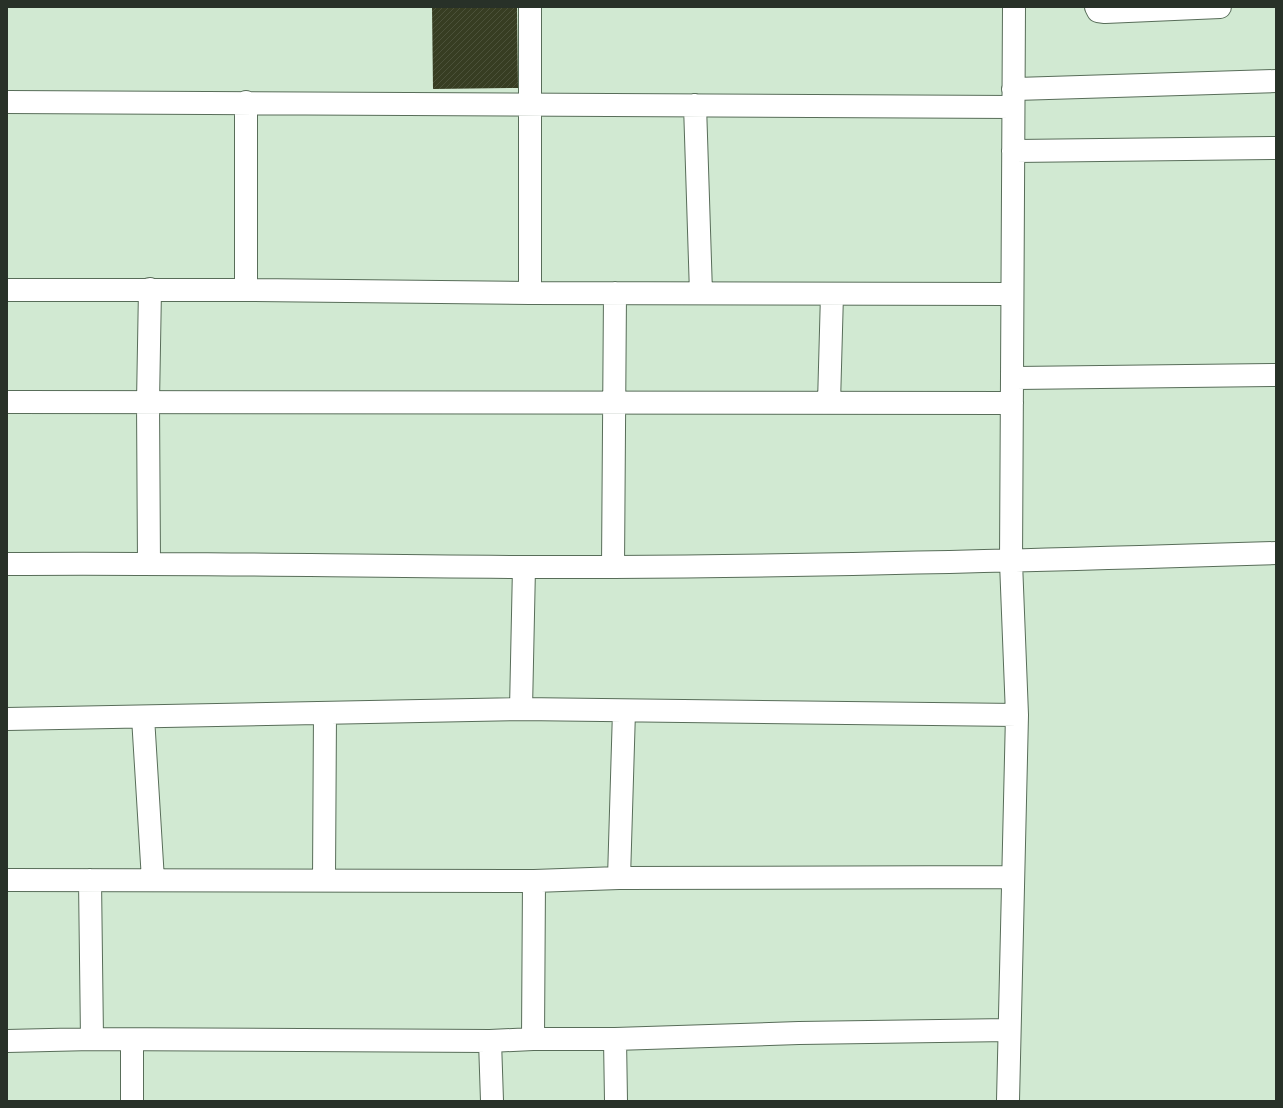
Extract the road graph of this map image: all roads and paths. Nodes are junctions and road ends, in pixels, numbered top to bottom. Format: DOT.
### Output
graph roads {
  1 [pos="530,7"];
  2 [pos="1014,7"];
  3 [pos="1096,7"];
  4 [pos="1220,7"];
  5 [pos="1276,81"];
  6 [pos="1013,98"];
  7 [pos="7,102"];
  8 [pos="246,102"];
  9 [pos="530,104"];
  10 [pos="695,105"];
  11 [pos="1276,148"];
  12 [pos="1013,151"];
  13 [pos="150,289"];
  14 [pos="7,290"];
  15 [pos="246,290"];
  16 [pos="530,293"];
  17 [pos="615,293"];
  18 [pos="701,293"];
  19 [pos="832,294"];
  20 [pos="1012,294"];
  21 [pos="1276,375"];
  22 [pos="1012,378"];
  23 [pos="7,402"];
  24 [pos="148,402"];
  25 [pos="615,403"];
  26 [pos="829,403"];
  27 [pos="1012,403"];
  28 [pos="1276,554"];
  29 [pos="1012,562"];
  30 [pos="149,563"];
  31 [pos="7,564"];
  32 [pos="524,567"];
  33 [pos="613,567"];
  34 [pos="521,709"];
  35 [pos="624,711"];
  36 [pos="325,713"];
  37 [pos="1017,715"];
  38 [pos="143,717"];
  39 [pos="7,719"];
  40 [pos="1013,877"];
  41 [pos="619,878"];
  42 [pos="324,879"];
  43 [pos="7,880"];
  44 [pos="90,880"];
  45 [pos="153,880"];
  46 [pos="534,881"];
  47 [pos="1009,1030"];
  48 [pos="92,1039"];
  49 [pos="534,1039"];
  50 [pos="615,1039"];
  51 [pos="132,1040"];
  52 [pos="7,1041"];
  53 [pos="490,1041"];
  54 [pos="132,1101"];
  55 [pos="492,1101"];
  56 [pos="616,1101"];
  57 [pos="1008,1101"];
  1 -- 9 [label="street"];
  2 -- 6 [label="street"];
  3 -- 4 [label="street"];
  5 -- 6 [label="street"];
  6 -- 10 [label="street"];
  6 -- 12 [label="street"];
  7 -- 8 [label="street"];
  8 -- 9 [label="street"];
  8 -- 15 [label="street"];
  9 -- 10 [label="street"];
  9 -- 16 [label="street"];
  10 -- 18 [label="street"];
  11 -- 12 [label="street"];
  12 -- 20 [label="street"];
  13 -- 14 [label="street"];
  13 -- 15 [label="street"];
  13 -- 24 [label="street"];
  15 -- 16 [label="street"];
  16 -- 17 [label="street"];
  17 -- 18 [label="street"];
  17 -- 25 [label="street"];
  18 -- 19 [label="street"];
  19 -- 20 [label="street"];
  19 -- 26 [label="street"];
  20 -- 22 [label="street"];
  21 -- 22 [label="street"];
  22 -- 27 [label="street"];
  23 -- 24 [label="street"];
  24 -- 25 [label="street"];
  24 -- 30 [label="street"];
  25 -- 26 [label="street"];
  25 -- 33 [label="street"];
  26 -- 27 [label="street"];
  27 -- 29 [label="street"];
  28 -- 29 [label="street"];
  29 -- 33 [label="street"];
  29 -- 37 [label="street"];
  30 -- 31 [label="street"];
  30 -- 32 [label="street"];
  32 -- 33 [label="street"];
  32 -- 34 [label="street"];
  34 -- 35 [label="street"];
  34 -- 36 [label="street"];
  35 -- 37 [label="street"];
  35 -- 41 [label="street"];
  36 -- 38 [label="street"];
  36 -- 42 [label="street"];
  37 -- 40 [label="street"];
  38 -- 39 [label="street"];
  38 -- 45 [label="street"];
  40 -- 41 [label="street"];
  40 -- 47 [label="street"];
  41 -- 46 [label="street"];
  42 -- 45 [label="street"];
  42 -- 46 [label="street"];
  43 -- 44 [label="street"];
  44 -- 45 [label="street"];
  44 -- 48 [label="street"];
  46 -- 49 [label="street"];
  47 -- 50 [label="street"];
  47 -- 57 [label="street"];
  48 -- 51 [label="street"];
  48 -- 52 [label="street"];
  49 -- 50 [label="street"];
  49 -- 53 [label="street"];
  50 -- 56 [label="street"];
  51 -- 53 [label="street"];
  51 -- 54 [label="street"];
  53 -- 55 [label="street"];
}
